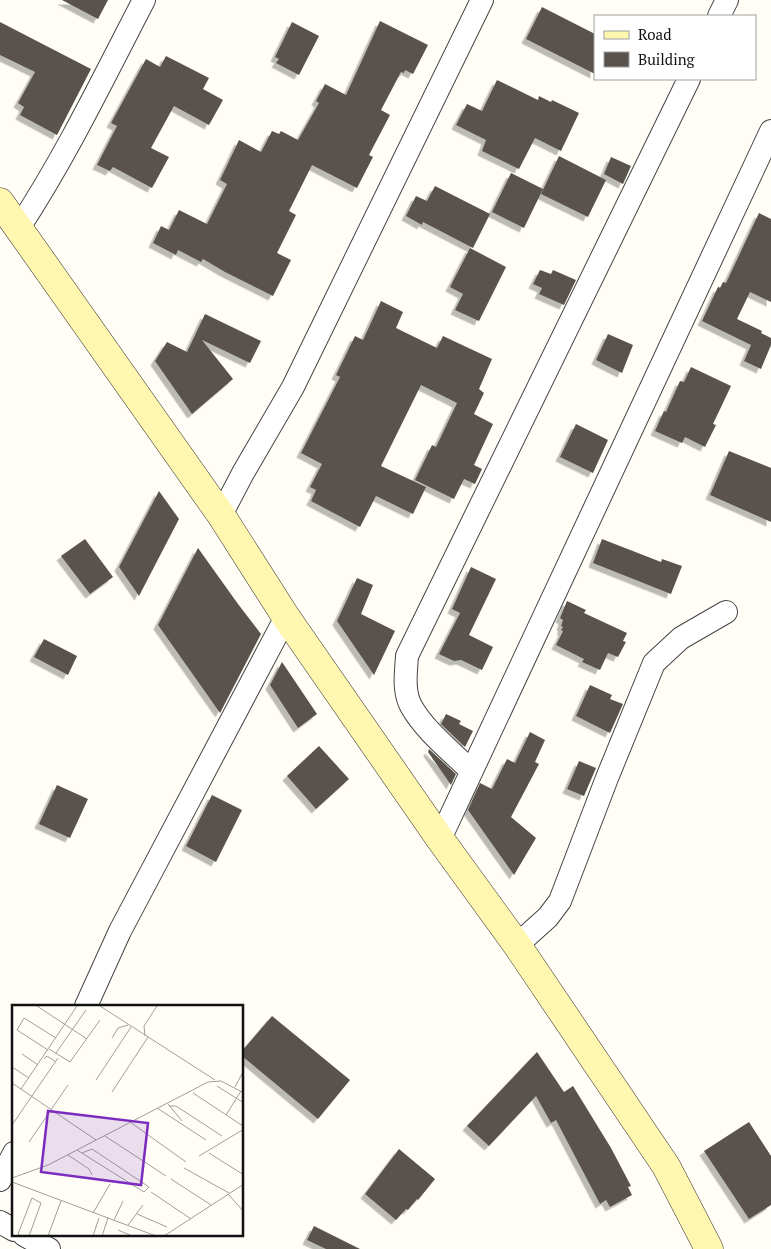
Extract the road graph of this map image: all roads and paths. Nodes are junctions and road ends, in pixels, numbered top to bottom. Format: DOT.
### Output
graph roads {
  1 [pos="144,0"];
  2 [pos="482,0"];
  3 [pos="727,0"];
  4 [pos="720,15"];
  5 [pos="689,80"];
  6 [pos="771,131"];
  7 [pos="0,202"];
  8 [pos="18,229"];
  9 [pos="221,515"];
  10 [pos="726,612"];
  11 [pos="286,616"];
  12 [pos="471,771"];
  13 [pos="440,839"];
  14 [pos="517,945"];
  15 [pos="86,1005"];
  16 [pos="12,1158"];
  17 [pos="0,1180"];
  18 [pos="0,1222"];
  19 [pos="12,1229"];
  20 [pos="26,1236"];
  21 [pos="50,1249"];
  22 [pos="709,1249"];
  1 -- 8 [label="street"];
  2 -- 9 [label="street"];
  3 -- 4 [label="street"];
  5 -- 12 [label="street"];
  6 -- 12 [label="street"];
  7 -- 8 [label="street"];
  8 -- 9 [label="street"];
  9 -- 11 [label="street"];
  10 -- 14 [label="street"];
  11 -- 13 [label="street"];
  11 -- 15 [label="street"];
  12 -- 13 [label="street"];
  13 -- 14 [label="street"];
  14 -- 22 [label="street"];
  16 -- 17 [label="street"];
  18 -- 19 [label="street"];
  20 -- 21 [label="street"];
}
